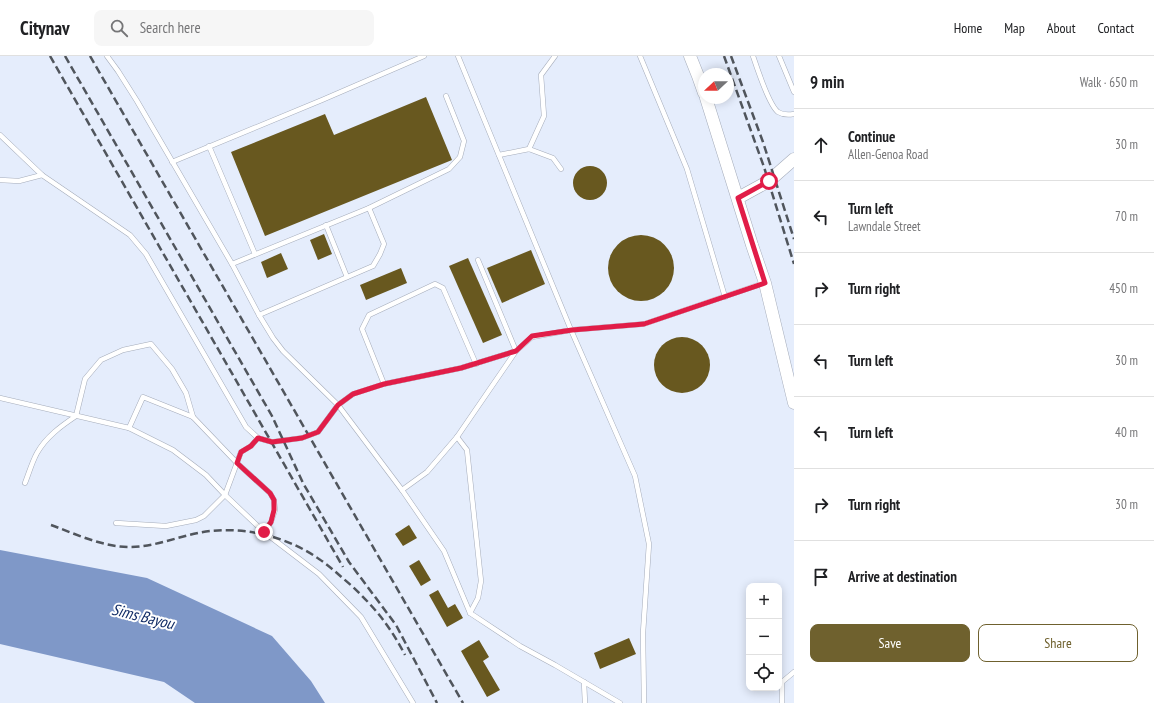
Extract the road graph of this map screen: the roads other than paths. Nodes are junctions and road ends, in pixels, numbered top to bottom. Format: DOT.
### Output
graph roads {
  1 [pos="106,56"];
  2 [pos="424,56"];
  3 [pos="458,56"];
  4 [pos="555,56"];
  5 [pos="640,56"];
  6 [pos="690,56"];
  7 [pos="753,56"];
  8 [pos="779,56"];
  9 [pos="698,76"];
  10 [pos="794,92"];
  11 [pos="446,96"];
  12 [pos="708,104"];
  13 [pos="794,114"];
  14 [pos="0,135"];
  15 [pos="210,146"];
  16 [pos="529,148"];
  17 [pos="499,155"];
  18 [pos="794,159"];
  19 [pos="172,162"];
  20 [pos="561,170"];
  21 [pos="42,174"];
  22 [pos="0,180"];
  23 [pos="738,198"];
  24 [pos="369,208"];
  25 [pos="326,225"];
  26 [pos="255,254"];
  27 [pos="478,260"];
  28 [pos="232,264"];
  29 [pos="347,277"];
  30 [pos="765,283"];
  31 [pos="725,297"];
  32 [pos="259,315"];
  33 [pos="572,330"];
  34 [pos="516,351"];
  35 [pos="476,364"];
  36 [pos="384,384"];
  37 [pos="0,398"];
  38 [pos="794,403"];
  39 [pos="338,405"];
  40 [pos="76,416"];
  41 [pos="193,417"];
  42 [pos="129,428"];
  43 [pos="457,437"];
  44 [pos="258,438"];
  45 [pos="237,463"];
  46 [pos="25,483"];
  47 [pos="402,490"];
  48 [pos="225,495"];
  49 [pos="116,523"];
  50 [pos="264,532"];
  51 [pos="470,613"];
  52 [pos="794,672"];
  53 [pos="584,682"];
  54 [pos="413,703"];
  55 [pos="585,703"];
  56 [pos="620,703"];
  57 [pos="644,703"];
  58 [pos="782,703"];
  1 -- 19 [label="lane"];
  2 -- 15 [label="lane"];
  3 -- 17 [label="lane"];
  4 -- 16 [label="lane"];
  5 -- 31 [label="lane"];
  6 -- 9 [label="main road"];
  7 -- 13 [label="lane"];
  8 -- 10 [label="lane"];
  11 -- 24 [label="lane"];
  12 -- 23 [label="main road"];
  14 -- 21 [label="lane"];
  15 -- 19 [label="lane"];
  15 -- 26 [label="lane"];
  16 -- 17 [label="lane"];
  16 -- 20 [label="lane"];
  17 -- 33 [label="lane"];
  18 -- 23 [label="main road"];
  19 -- 28 [label="lane"];
  21 -- 22 [label="lane"];
  21 -- 44 [label="lane"];
  23 -- 30 [label="main road"];
  24 -- 25 [label="lane"];
  24 -- 29 [label="lane"];
  25 -- 26 [label="lane"];
  25 -- 29 [label="lane"];
  26 -- 28 [label="lane"];
  27 -- 34 [label="lane"];
  28 -- 32 [label="lane"];
  29 -- 32 [label="lane"];
  30 -- 31 [label="lane"];
  30 -- 38 [label="main road"];
  31 -- 33 [label="lane"];
  32 -- 39 [label="lane"];
  33 -- 34 [label="lane"];
  33 -- 57 [label="lane"];
  34 -- 35 [label="lane"];
  34 -- 43 [label="lane"];
  35 -- 36 [label="lane"];
  35 -- 36 [label="lane"];
  36 -- 39 [label="lane"];
  37 -- 40 [label="lane"];
  39 -- 44 [label="lane"];
  39 -- 47 [label="lane"];
  40 -- 41 [label="lane"];
  40 -- 42 [label="lane"];
  40 -- 46 [label="lane"];
  41 -- 42 [label="lane"];
  41 -- 45 [label="lane"];
  42 -- 48 [label="lane"];
  43 -- 47 [label="lane"];
  43 -- 51 [label="lane"];
  44 -- 45 [label="lane"];
  45 -- 48 [label="lane"];
  45 -- 50 [label="lane"];
  47 -- 51 [label="lane"];
  48 -- 49 [label="lane"];
  48 -- 50 [label="lane"];
  50 -- 54 [label="lane"];
  51 -- 53 [label="lane"];
  52 -- 58 [label="lane"];
  53 -- 55 [label="lane"];
  53 -- 56 [label="lane"];
}
